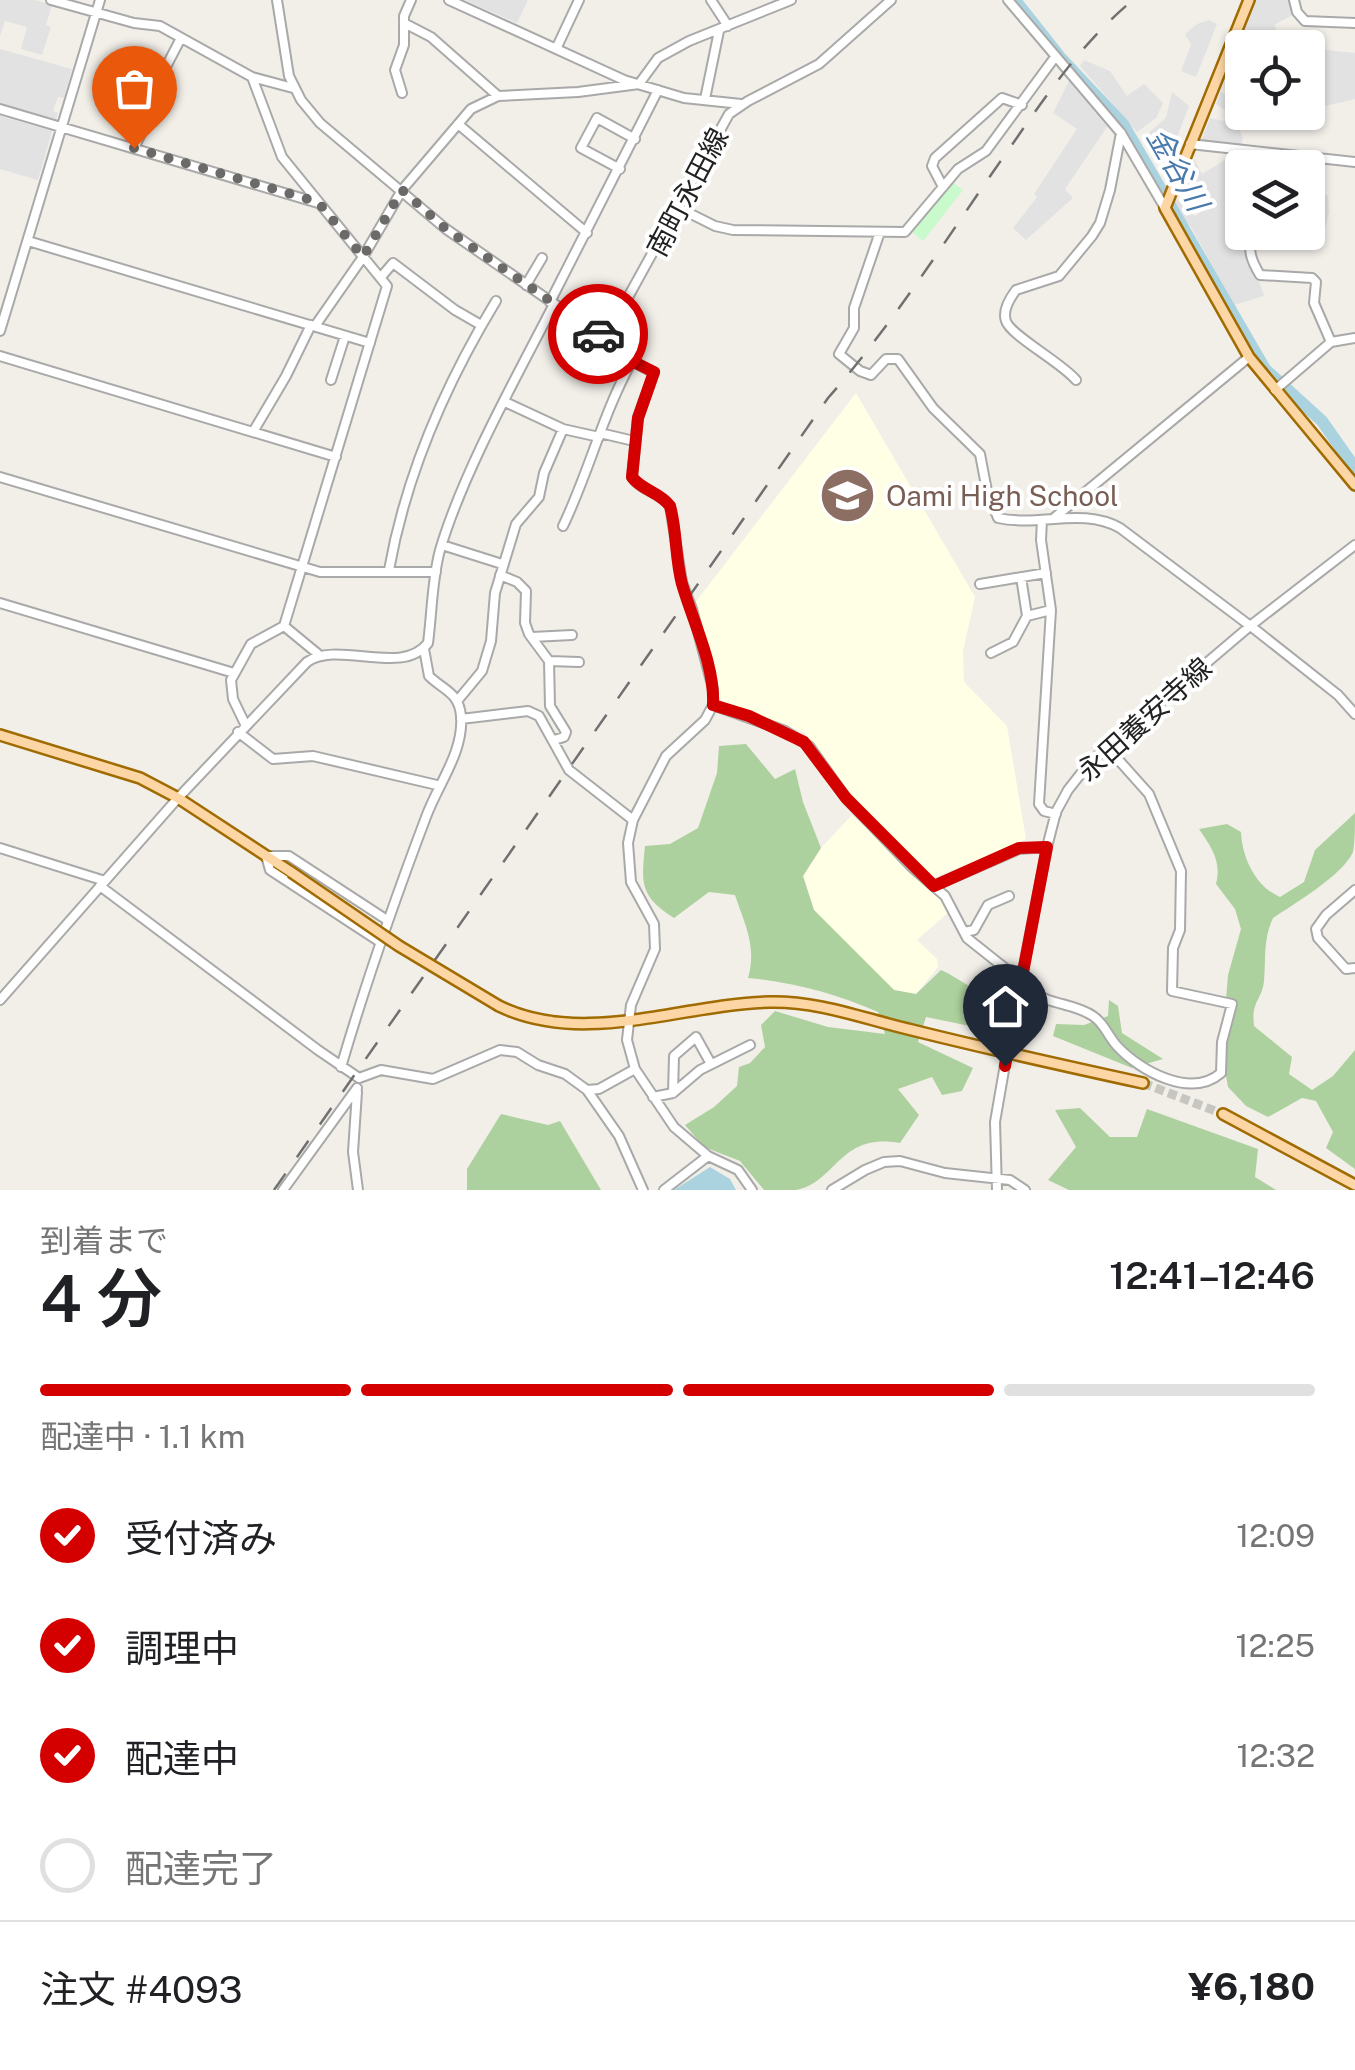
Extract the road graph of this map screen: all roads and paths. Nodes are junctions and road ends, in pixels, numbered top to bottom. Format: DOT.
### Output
graph roads {
  1 [pos="51,0"];
  2 [pos="100,0"];
  3 [pos="277,0"];
  4 [pos="411,0"];
  5 [pos="449,0"];
  6 [pos="579,0"];
  7 [pos="711,0"];
  8 [pos="791,0"];
  9 [pos="891,0"];
  10 [pos="1008,0"];
  11 [pos="1248,0"];
  12 [pos="1294,0"];
  13 [pos="96,13"];
  14 [pos="404,23"];
  15 [pos="1355,23"];
  16 [pos="728,26"];
  17 [pos="718,31"];
  18 [pos="182,38"];
  19 [pos="556,49"];
  20 [pos="1055,58"];
  21 [pos="120,66"];
  22 [pos="252,78"];
  23 [pos="157,84"];
  24 [pos="640,84"];
  25 [pos="294,88"];
  26 [pos="658,90"];
  27 [pos="402,93"];
  28 [pos="498,96"];
  29 [pos="705,99"];
  30 [pos="741,104"];
  31 [pos="1022,105"];
  32 [pos="0,109"];
  33 [pos="458,124"];
  34 [pos="61,127"];
  35 [pos="1121,133"];
  36 [pos="636,139"];
  37 [pos="1190,144"];
  38 [pos="134,148"];
  39 [pos="1244,150"];
  40 [pos="1325,159"];
  41 [pos="1355,162"];
  42 [pos="620,169"];
  43 [pos="942,187"];
  44 [pos="402,190"];
  45 [pos="318,202"];
  46 [pos="679,208"];
  47 [pos="1165,208"];
  48 [pos="880,232"];
  49 [pos="587,234"];
  50 [pos="28,241"];
  51 [pos="1249,250"];
  52 [pos="363,257"];
  53 [pos="542,258"];
  54 [pos="381,277"];
  55 [pos="526,286"];
  56 [pos="496,301"];
  57 [pos="552,303"];
  58 [pos="481,325"];
  59 [pos="313,326"];
  60 [pos="0,331"];
  61 [pos="345,336"];
  62 [pos="1355,338"];
  63 [pos="605,339"];
  64 [pos="1331,342"];
  65 [pos="370,344"];
  66 [pos="0,356"];
  67 [pos="1249,358"];
  68 [pos="632,361"];
  69 [pos="330,380"];
  70 [pos="1076,380"];
  71 [pos="1274,390"];
  72 [pos="505,402"];
  73 [pos="563,430"];
  74 [pos="252,432"];
  75 [pos="599,436"];
  76 [pos="634,441"];
  77 [pos="336,457"];
  78 [pos="0,477"];
  79 [pos="1355,485"];
  80 [pos="1054,518"];
  81 [pos="1042,520"];
  82 [pos="564,526"];
  83 [pos="442,545"];
  84 [pos="1355,545"];
  85 [pos="502,564"];
  86 [pos="304,569"];
  87 [pos="389,570"];
  88 [pos="436,572"];
  89 [pos="1046,572"];
  90 [pos="500,575"];
  91 [pos="1021,577"];
  92 [pos="980,584"];
  93 [pos="0,603"];
  94 [pos="1052,610"];
  95 [pos="1027,616"];
  96 [pos="284,626"];
  97 [pos="1250,626"];
  98 [pos="572,636"];
  99 [pos="532,637"];
  100 [pos="424,648"];
  101 [pos="991,653"];
  102 [pos="318,654"];
  103 [pos="549,661"];
  104 [pos="579,662"];
  105 [pos="234,673"];
  106 [pos="458,700"];
  107 [pos="713,705"];
  108 [pos="1355,714"];
  109 [pos="462,720"];
  110 [pos="245,724"];
  111 [pos="238,732"];
  112 [pos="0,735"];
  113 [pos="554,740"];
  114 [pos="1107,747"];
  115 [pos="437,785"];
  116 [pos="178,798"];
  117 [pos="1056,814"];
  118 [pos="633,820"];
  119 [pos="1047,847"];
  120 [pos="0,848"];
  121 [pos="266,856"];
  122 [pos="102,883"];
  123 [pos="934,886"];
  124 [pos="1355,890"];
  125 [pos="1009,896"];
  126 [pos="387,920"];
  127 [pos="964,932"];
  128 [pos="380,942"];
  129 [pos="1355,968"];
  130 [pos="0,1000"];
  131 [pos="629,1021"];
  132 [pos="750,1045"];
  133 [pos="1007,1054"];
  134 [pos="711,1064"];
  135 [pos="341,1067"];
  136 [pos="635,1069"];
  137 [pos="360,1078"];
  138 [pos="1142,1082"];
  139 [pos="357,1088"];
  140 [pos="587,1090"];
  141 [pos="673,1092"];
  142 [pos="654,1097"];
  143 [pos="1223,1114"];
  144 [pos="708,1156"];
  145 [pos="964,1176"];
  146 [pos="995,1179"];
  147 [pos="1355,1185"];
  148 [pos="284,1190"];
  149 [pos="358,1190"];
  150 [pos="642,1190"];
  151 [pos="664,1190"];
  152 [pos="752,1190"];
  153 [pos="832,1190"];
  154 [pos="963,1190"];
  155 [pos="996,1190"];
  156 [pos="1024,1190"];
  1 -- 13 [label="street"];
  2 -- 13 [label="street"];
  3 -- 25 [label="street"];
  4 -- 14 [label="street"];
  5 -- 19 [label="street"];
  6 -- 19 [label="street"];
  7 -- 16 [label="street"];
  8 -- 16 [label="street"];
  9 -- 30 [label="street, 南町永田線"];
  10 -- 20 [label="street"];
  11 -- 37 [label="main road"];
  12 -- 15 [label="street"];
  13 -- 18 [label="street"];
  13 -- 34 [label="street"];
  14 -- 27 [label="street"];
  14 -- 28 [label="street"];
  16 -- 17 [label="street"];
  17 -- 24 [label="street"];
  17 -- 29 [label="street"];
  18 -- 22 [label="street"];
  18 -- 23 [label="street"];
  19 -- 24 [label="street"];
  20 -- 31 [label="street"];
  20 -- 35 [label="street"];
  21 -- 23 [label="street"];
  22 -- 25 [label="street"];
  22 -- 45 [label="street"];
  23 -- 38 [label="street"];
  24 -- 26 [label="street"];
  24 -- 28 [label="street"];
  25 -- 44 [label="street"];
  26 -- 29 [label="street"];
  26 -- 36 [label="street"];
  28 -- 33 [label="street"];
  29 -- 30 [label="street"];
  30 -- 46 [label="street, 南町永田線"];
  31 -- 43 [label="street"];
  31 -- 43 [label="street"];
  32 -- 34 [label="street"];
  33 -- 44 [label="street"];
  33 -- 49 [label="street"];
  34 -- 38 [label="street"];
  34 -- 50 [label="street"];
  35 -- 47 [label="street"];
  35 -- 70 [label="street"];
  36 -- 42 [label="street"];
  36 -- 42 [label="street"];
  37 -- 39 [label="street"];
  37 -- 47 [label="main road"];
  38 -- 45 [label="street"];
  40 -- 41 [label="street"];
  42 -- 49 [label="street"];
  43 -- 48 [label="street"];
  44 -- 52 [label="street"];
  44 -- 55 [label="street"];
  45 -- 52 [label="street"];
  46 -- 48 [label="street"];
  46 -- 63 [label="street, 南町永田線"];
  47 -- 67 [label="main road"];
  48 -- 81 [label="street"];
  49 -- 57 [label="street"];
  50 -- 59 [label="street"];
  50 -- 60 [label="street"];
  51 -- 64 [label="street"];
  52 -- 54 [label="street"];
  52 -- 59 [label="street"];
  53 -- 55 [label="street"];
  54 -- 58 [label="street"];
  54 -- 65 [label="street"];
  55 -- 57 [label="street"];
  56 -- 58 [label="street"];
  57 -- 63 [label="street"];
  57 -- 72 [label="street"];
  58 -- 87 [label="street"];
  59 -- 61 [label="street"];
  59 -- 74 [label="street"];
  61 -- 65 [label="street"];
  61 -- 69 [label="street"];
  62 -- 64 [label="street"];
  63 -- 68 [label="street"];
  64 -- 71 [label="street"];
  65 -- 77 [label="street"];
  66 -- 74 [label="street"];
  67 -- 71 [label="main road"];
  67 -- 80 [label="street"];
  68 -- 75 [label="street"];
  68 -- 76 [label="street"];
  71 -- 79 [label="main road"];
  72 -- 73 [label="street"];
  72 -- 83 [label="street"];
  73 -- 75 [label="street"];
  73 -- 85 [label="street"];
  74 -- 77 [label="street"];
  75 -- 76 [label="street"];
  75 -- 82 [label="street"];
  76 -- 107 [label="street"];
  77 -- 86 [label="street"];
  78 -- 86 [label="street"];
  80 -- 81 [label="street"];
  80 -- 97 [label="street"];
  81 -- 89 [label="street"];
  83 -- 85 [label="street"];
  83 -- 88 [label="street"];
  84 -- 97 [label="street, 永田養安寺線"];
  85 -- 90 [label="street"];
  86 -- 87 [label="street"];
  86 -- 96 [label="street"];
  87 -- 88 [label="street"];
  88 -- 100 [label="street"];
  89 -- 91 [label="street"];
  89 -- 94 [label="street"];
  90 -- 99 [label="street"];
  90 -- 106 [label="street"];
  91 -- 92 [label="street"];
  91 -- 95 [label="street"];
  93 -- 105 [label="street"];
  94 -- 95 [label="street"];
  94 -- 117 [label="street"];
  95 -- 101 [label="street"];
  96 -- 102 [label="street"];
  96 -- 105 [label="street"];
  97 -- 108 [label="street"];
  97 -- 114 [label="street, 永田養安寺線"];
  98 -- 99 [label="street"];
  99 -- 103 [label="street"];
  100 -- 102 [label="street"];
  100 -- 106 [label="street"];
  102 -- 110 [label="street"];
  103 -- 104 [label="street"];
  103 -- 113 [label="street"];
  105 -- 110 [label="street"];
  106 -- 109 [label="street"];
  107 -- 118 [label="street"];
  107 -- 123 [label="street"];
  109 -- 113 [label="street"];
  109 -- 115 [label="street"];
  110 -- 111 [label="street"];
  111 -- 115 [label="street"];
  111 -- 116 [label="street"];
  112 -- 116 [label="main road"];
  113 -- 118 [label="street"];
  114 -- 117 [label="street, 永田養安寺線"];
  114 -- 127 [label="street, bridge"];
  115 -- 126 [label="street"];
  116 -- 121 [label="main road"];
  116 -- 122 [label="street"];
  117 -- 119 [label="street, 永田養安寺線"];
  118 -- 131 [label="street"];
  119 -- 123 [label="street"];
  119 -- 133 [label="street, 永田養安寺線"];
  120 -- 122 [label="street"];
  121 -- 126 [label="street"];
  121 -- 128 [label="street"];
  121 -- 131 [label="main road, bridge"];
  122 -- 130 [label="street"];
  122 -- 135 [label="street"];
  123 -- 127 [label="street"];
  124 -- 129 [label="street"];
  125 -- 127 [label="street"];
  126 -- 128 [label="street"];
  128 -- 135 [label="street"];
  131 -- 133 [label="main road"];
  131 -- 136 [label="street"];
  132 -- 134 [label="street"];
  133 -- 138 [label="main road"];
  133 -- 146 [label="street, 永田養安寺線"];
  134 -- 141 [label="street"];
  134 -- 141 [label="street"];
  135 -- 137 [label="street"];
  136 -- 140 [label="street"];
  136 -- 142 [label="street"];
  137 -- 139 [label="street"];
  137 -- 140 [label="street"];
  139 -- 148 [label="street"];
  139 -- 149 [label="street"];
  140 -- 150 [label="street"];
  141 -- 142 [label="street"];
  142 -- 144 [label="street"];
  143 -- 147 [label="main road"];
  144 -- 151 [label="street"];
  144 -- 152 [label="street"];
  145 -- 146 [label="street"];
  145 -- 153 [label="street"];
  145 -- 154 [label="street"];
  146 -- 155 [label="street, 永田養安寺線"];
  146 -- 156 [label="street"];
}
